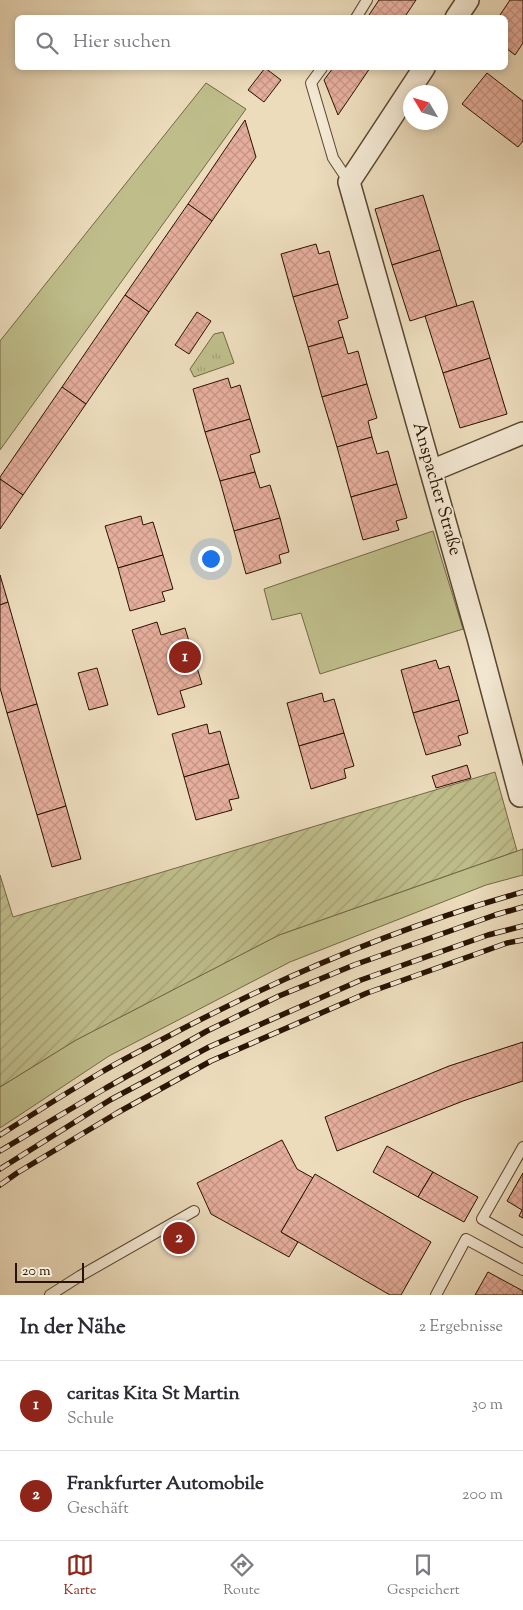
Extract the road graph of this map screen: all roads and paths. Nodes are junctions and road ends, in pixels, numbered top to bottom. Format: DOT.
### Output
graph roads {
  1 [pos="368,0"];
  2 [pos="468,0"];
  3 [pos="358,15"];
  4 [pos="458,15"];
  5 [pos="321,70"];
  6 [pos="423,70"];
  7 [pos="349,182"];
  8 [pos="523,432"];
  9 [pos="431,471"];
  10 [pos="520,796"];
  11 [pos="523,1148"];
  12 [pos="194,1212"];
  13 [pos="523,1242"];
  14 [pos="523,1270"];
  15 [pos="50,1295"];
  16 [pos="436,1295"];
  1 -- 3 [label="lane"];
  2 -- 4 [label="street"];
  5 -- 7 [label="lane"];
  6 -- 7 [label="street"];
  7 -- 9 [label="street, Anspacher Straße"];
  8 -- 9 [label="street"];
  9 -- 10 [label="street, Anspacher Straße"];
  11 -- 13 [label="lane"];
  12 -- 15 [label="lane"];
  14 -- 16 [label="lane"];
}
